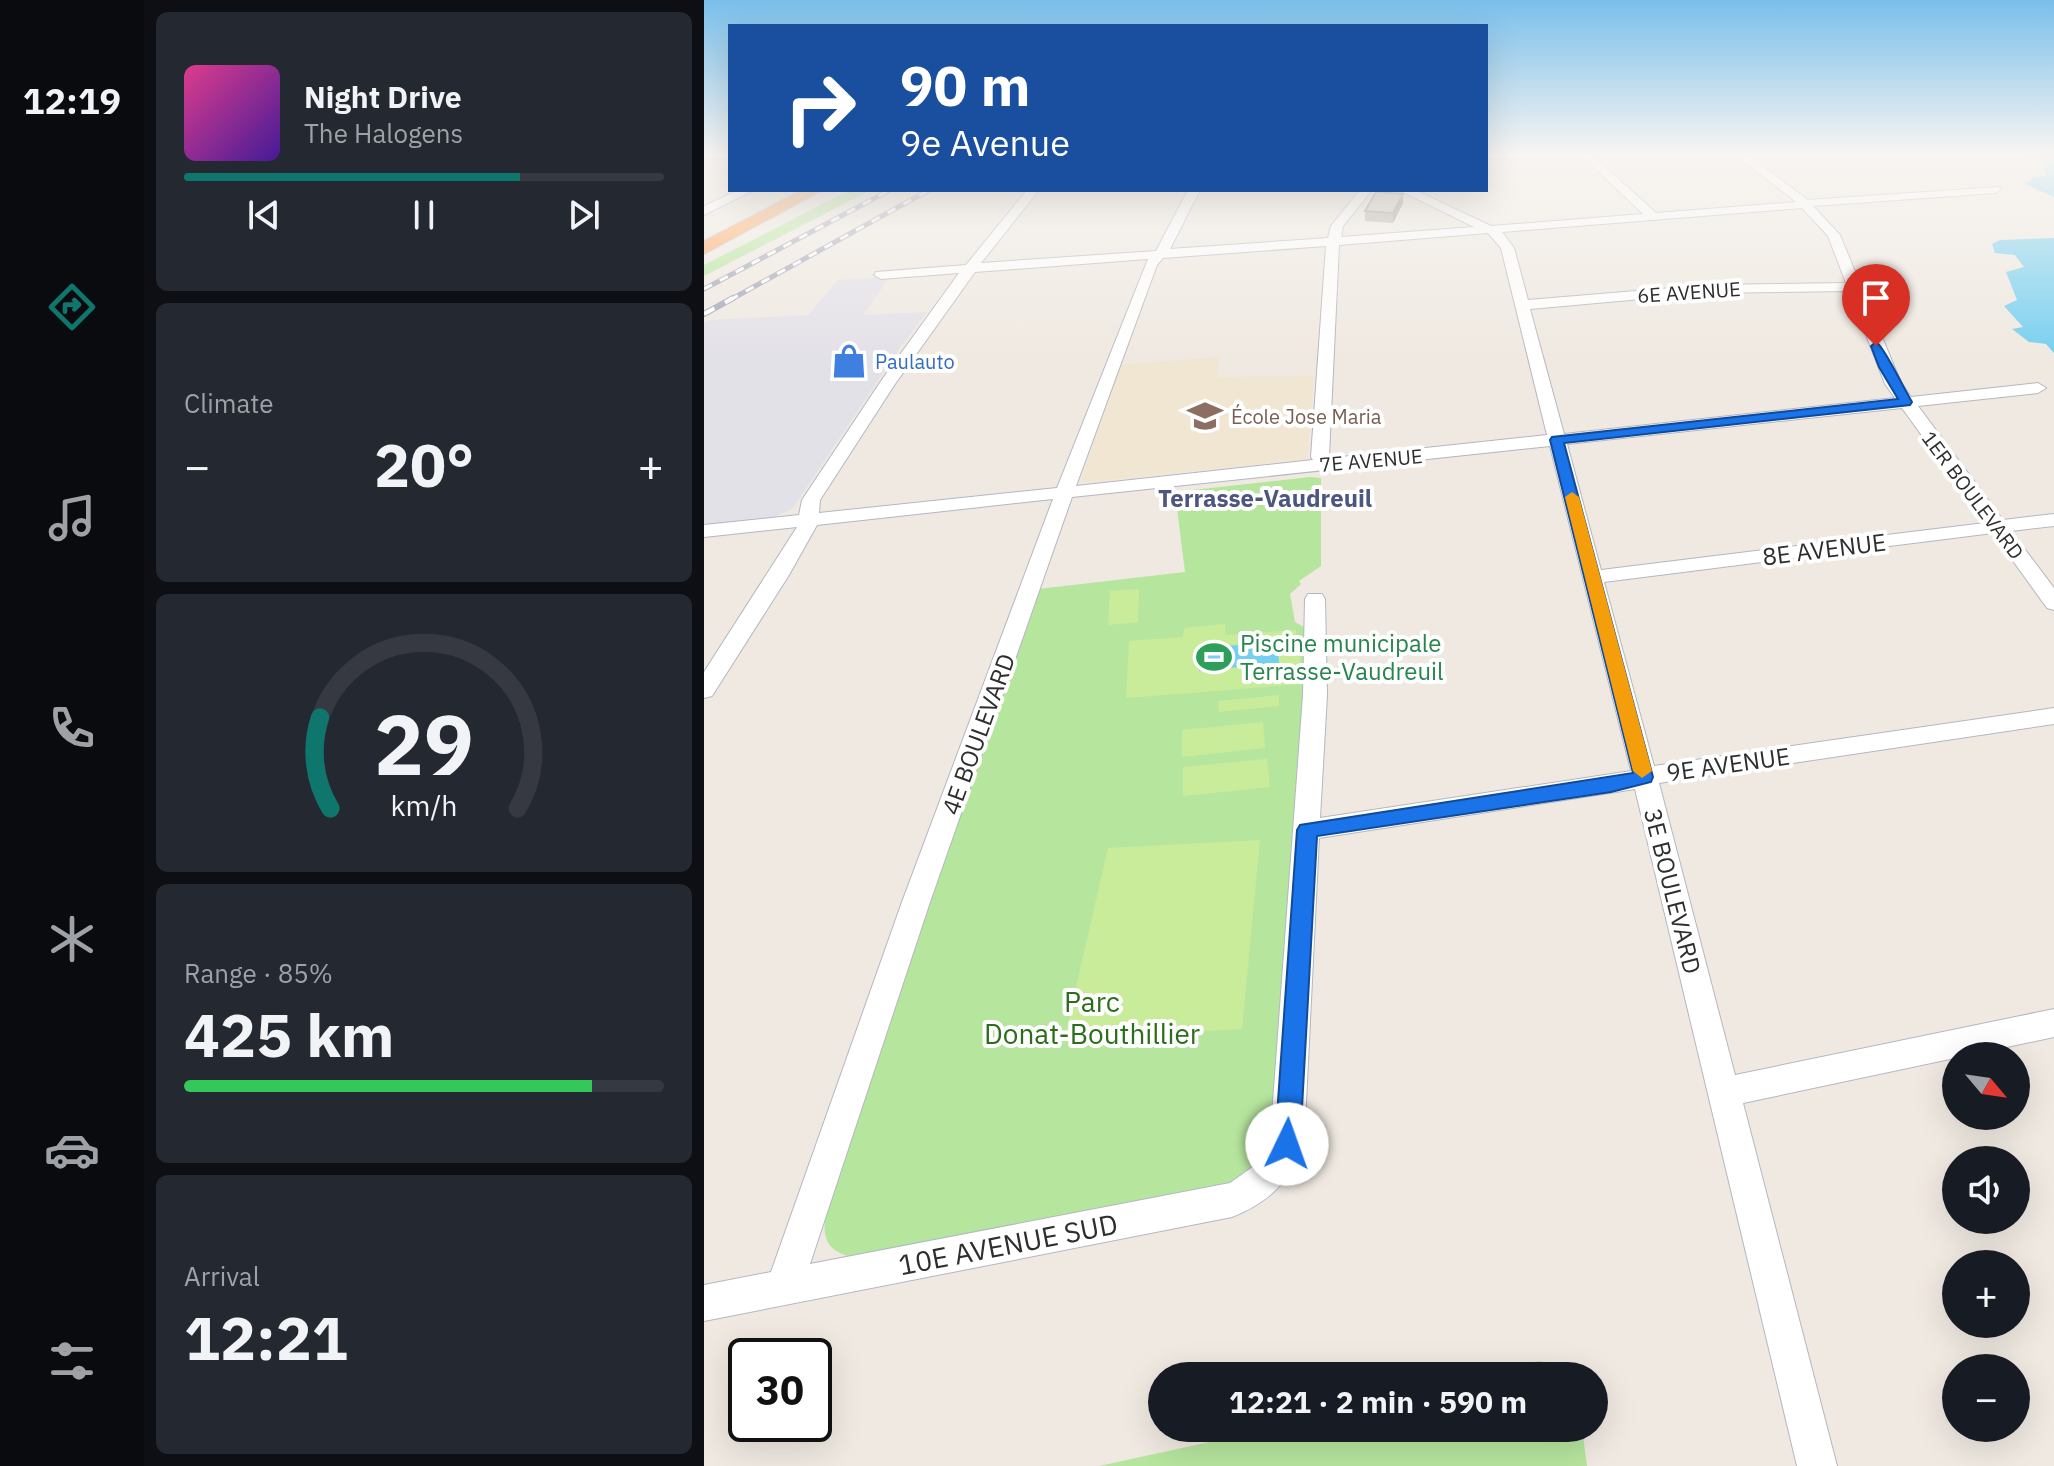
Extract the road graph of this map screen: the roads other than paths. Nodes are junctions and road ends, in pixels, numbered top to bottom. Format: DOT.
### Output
graph roads {
  1 [pos="753,222"];
  2 [pos="1007,222"];
  3 [pos="1176,222"];
  4 [pos="1340,222"];
  5 [pos="1474,222"];
  6 [pos="1585,222"];
  7 [pos="1823,222"];
  8 [pos="1490,230"];
  9 [pos="1333,242"];
  10 [pos="704,248"];
  11 [pos="1158,256"];
  12 [pos="970,270"];
  13 [pos="881,275"];
  14 [pos="1856,287"];
  15 [pos="1522,305"];
  16 [pos="2038,388"];
  17 [pos="1906,402"];
  18 [pos="1557,440"];
  19 [pos="1329,465"];
  20 [pos="1064,493"];
  21 [pos="808,519"];
  22 [pos="2054,520"];
  23 [pos="1998,527"];
  24 [pos="704,531"];
  25 [pos="1594,577"];
  26 [pos="1315,599"];
  27 [pos="2054,603"];
  28 [pos="704,690"];
  29 [pos="2054,716"];
  30 [pos="1644,777"];
  31 [pos="1307,830"];
  32 [pos="2054,1023"];
  33 [pos="1724,1092"];
  34 [pos="784,1288"];
  35 [pos="704,1303"];
  36 [pos="1817,1466"];
  1 -- 10 [label="highway"];
  2 -- 12 [label="street"];
  3 -- 11 [label="street, 4E BOULEVARD"];
  4 -- 9 [label="street"];
  5 -- 8 [label="street"];
  6 -- 8 [label="street"];
  7 -- 14 [label="street, 1ER BOULEVARD"];
  8 -- 9 [label="street"];
  8 -- 15 [label="street, 3E BOULEVARD"];
  9 -- 11 [label="street"];
  9 -- 19 [label="street"];
  11 -- 12 [label="street"];
  11 -- 20 [label="street, 4E BOULEVARD"];
  12 -- 13 [label="street"];
  12 -- 21 [label="street"];
  14 -- 15 [label="street, 6E AVENUE"];
  14 -- 17 [label="street, 1ER BOULEVARD"];
  15 -- 18 [label="street, 3E BOULEVARD"];
  16 -- 17 [label="street, 7E AVENUE"];
  17 -- 18 [label="street, 7E AVENUE"];
  17 -- 23 [label="street, 1ER BOULEVARD"];
  18 -- 19 [label="street, 7E AVENUE"];
  18 -- 25 [label="street, 3E BOULEVARD"];
  19 -- 20 [label="street, 7E AVENUE"];
  20 -- 21 [label="street, 7E AVENUE"];
  20 -- 34 [label="street, 4E BOULEVARD"];
  21 -- 24 [label="street, 7E AVENUE"];
  21 -- 28 [label="street"];
  22 -- 23 [label="street, 8E AVENUE"];
  23 -- 25 [label="street, 8E AVENUE"];
  23 -- 27 [label="street, 1ER BOULEVARD"];
  25 -- 30 [label="street, 3E BOULEVARD"];
  26 -- 31 [label="street"];
  29 -- 30 [label="street, 9E AVENUE"];
  30 -- 31 [label="street, 9E AVENUE"];
  30 -- 33 [label="street, 3E BOULEVARD"];
  31 -- 34 [label="street, 10E AVENUE SUD"];
  32 -- 33 [label="street"];
  33 -- 36 [label="street, 3E BOULEVARD"];
  34 -- 35 [label="street, 10E AVENUE SUD"];
}
